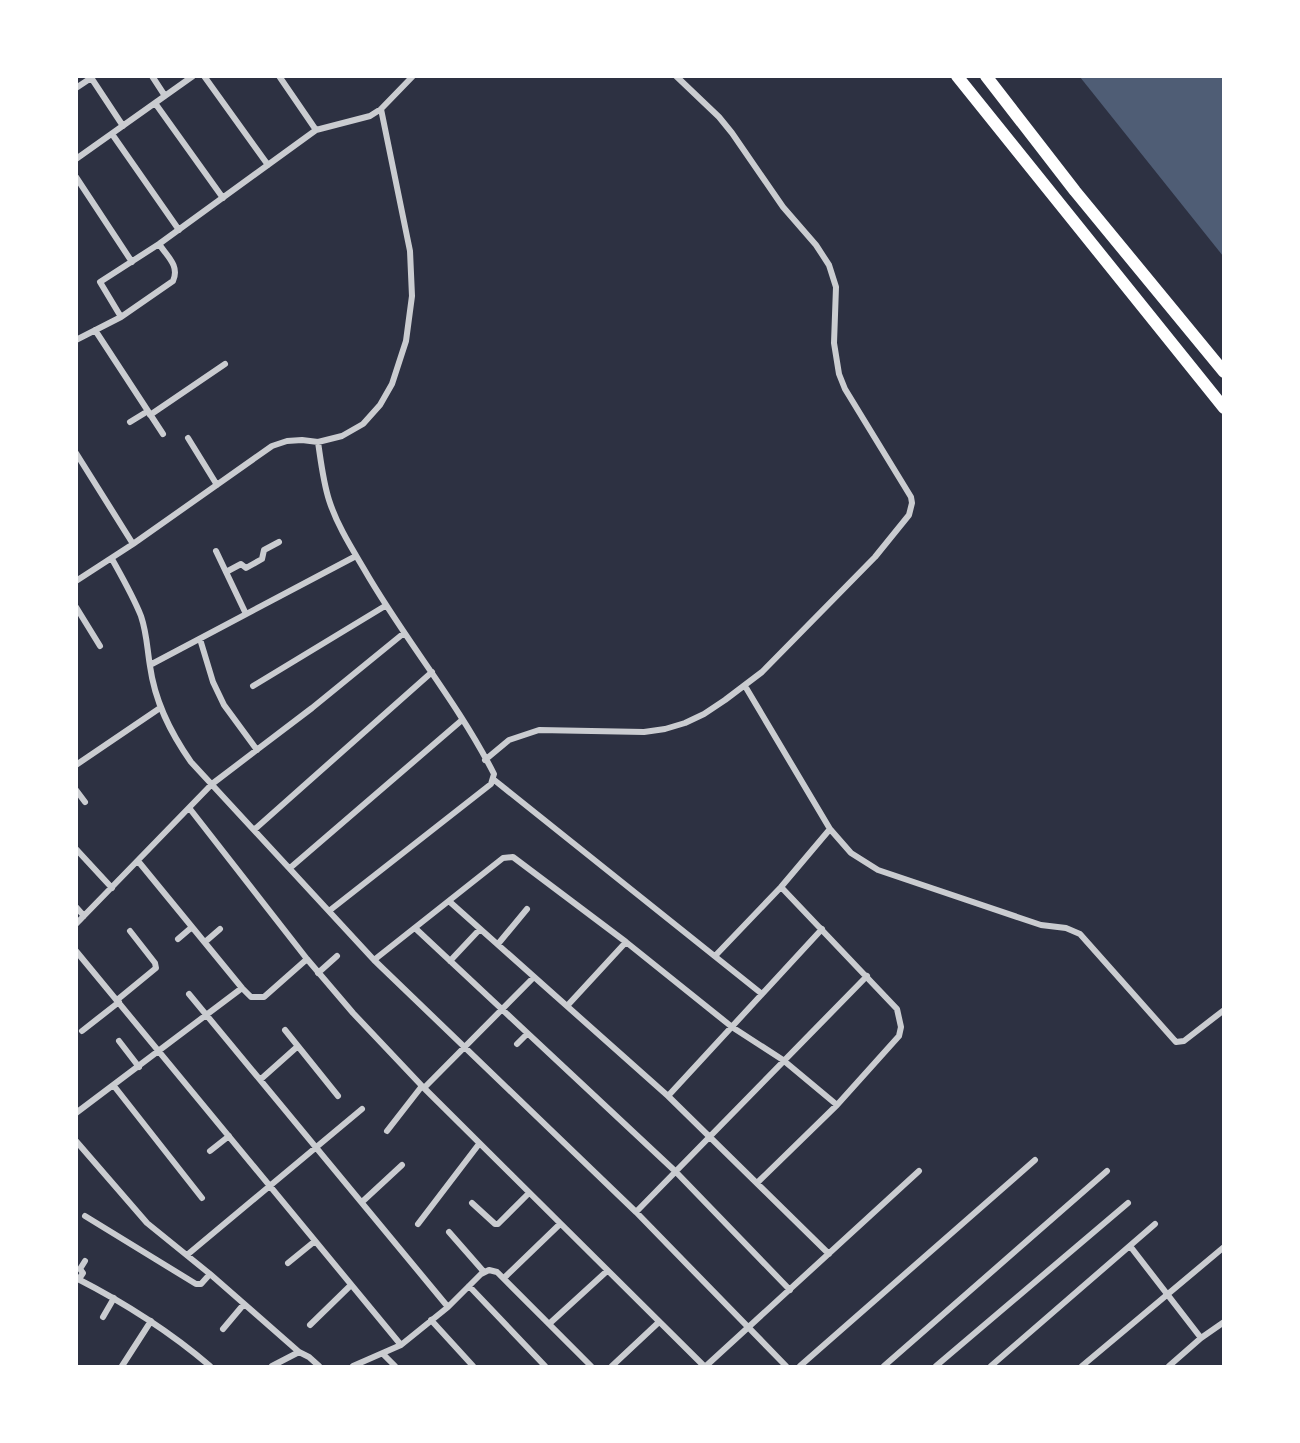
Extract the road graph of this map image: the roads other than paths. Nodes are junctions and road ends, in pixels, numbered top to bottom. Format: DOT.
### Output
graph roads {
  1 [pos="152,76"];
  2 [pos="193,76"];
  3 [pos="204,76"];
  4 [pos="279,76"];
  5 [pos="413,76"];
  6 [pos="676,76"];
  7 [pos="957,76"];
  8 [pos="986,76"];
  9 [pos="90,77"];
  10 [pos="76,88"];
  11 [pos="165,96"];
  12 [pos="155,103"];
  13 [pos="381,109"];
  14 [pos="123,126"];
  15 [pos="316,130"];
  16 [pos="112,134"];
  17 [pos="76,159"];
  18 [pos="268,165"];
  19 [pos="76,177"];
  20 [pos="223,198"];
  21 [pos="179,230"];
  22 [pos="159,244"];
  23 [pos="132,262"];
  24 [pos="121,317"];
  25 [pos="95,330"];
  26 [pos="76,340"];
  27 [pos="225,364"];
  28 [pos="1224,372"];
  29 [pos="1224,408"];
  30 [pos="149,413"];
  31 [pos="130,422"];
  32 [pos="163,434"];
  33 [pos="188,438"];
  34 [pos="318,442"];
  35 [pos="76,453"];
  36 [pos="217,484"];
  37 [pos="279,542"];
  38 [pos="133,544"];
  39 [pos="216,551"];
  40 [pos="356,556"];
  41 [pos="112,559"];
  42 [pos="226,572"];
  43 [pos="76,581"];
  44 [pos="385,606"];
  45 [pos="76,607"];
  46 [pos="246,614"];
  47 [pos="84,619"];
  48 [pos="76,623"];
  49 [pos="404,633"];
  50 [pos="200,639"];
  51 [pos="100,646"];
  52 [pos="150,665"];
  53 [pos="432,672"];
  54 [pos="253,686"];
  55 [pos="745,686"];
  56 [pos="160,708"];
  57 [pos="462,720"];
  58 [pos="257,750"];
  59 [pos="485,760"];
  60 [pos="76,765"];
  61 [pos="494,776"];
  62 [pos="213,784"];
  63 [pos="76,790"];
  64 [pos="85,802"];
  65 [pos="190,808"];
  66 [pos="255,829"];
  67 [pos="830,829"];
  68 [pos="76,849"];
  69 [pos="138,861"];
  70 [pos="290,868"];
  71 [pos="781,887"];
  72 [pos="112,888"];
  73 [pos="450,902"];
  74 [pos="76,907"];
  75 [pos="527,909"];
  76 [pos="328,911"];
  77 [pos="84,916"];
  78 [pos="76,924"];
  79 [pos="192,927"];
  80 [pos="415,928"];
  81 [pos="220,929"];
  82 [pos="480,929"];
  83 [pos="822,929"];
  84 [pos="130,931"];
  85 [pos="178,939"];
  86 [pos="205,942"];
  87 [pos="626,942"];
  88 [pos="498,944"];
  89 [pos="76,951"];
  90 [pos="337,956"];
  91 [pos="714,956"];
  92 [pos="307,959"];
  93 [pos="374,960"];
  94 [pos="450,961"];
  95 [pos="318,973"];
  96 [pos="867,976"];
  97 [pos="534,977"];
  98 [pos="242,988"];
  99 [pos="189,994"];
  100 [pos="762,994"];
  101 [pos="118,1001"];
  102 [pos="567,1006"];
  103 [pos="502,1010"];
  104 [pos="1224,1010"];
  105 [pos="208,1014"];
  106 [pos="732,1027"];
  107 [pos="285,1030"];
  108 [pos="82,1031"];
  109 [pos="527,1034"];
  110 [pos="119,1041"];
  111 [pos="517,1044"];
  112 [pos="298,1046"];
  113 [pos="464,1048"];
  114 [pos="160,1051"];
  115 [pos="783,1060"];
  116 [pos="139,1067"];
  117 [pos="261,1079"];
  118 [pos="114,1086"];
  119 [pos="423,1087"];
  120 [pos="338,1095"];
  121 [pos="668,1096"];
  122 [pos="837,1105"];
  123 [pos="362,1109"];
  124 [pos="76,1113"];
  125 [pos="387,1131"];
  126 [pos="229,1136"];
  127 [pos="710,1136"];
  128 [pos="77,1143"];
  129 [pos="479,1144"];
  130 [pos="316,1146"];
  131 [pos="210,1151"];
  132 [pos="1035,1160"];
  133 [pos="402,1165"];
  134 [pos="675,1171"];
  135 [pos="919,1171"];
  136 [pos="1107,1171"];
  137 [pos="758,1183"];
  138 [pos="270,1186"];
  139 [pos="529,1193"];
  140 [pos="202,1198"];
  141 [pos="362,1202"];
  142 [pos="472,1203"];
  143 [pos="1128,1203"];
  144 [pos="636,1212"];
  145 [pos="86,1216"];
  146 [pos="418,1224"];
  147 [pos="560,1224"];
  148 [pos="1155,1224"];
  149 [pos="449,1232"];
  150 [pos="315,1241"];
  151 [pos="1130,1246"];
  152 [pos="1224,1247"];
  153 [pos="829,1254"];
  154 [pos="187,1255"];
  155 [pos="85,1261"];
  156 [pos="288,1263"];
  157 [pos="607,1270"];
  158 [pos="484,1272"];
  159 [pos="210,1274"];
  160 [pos="504,1278"];
  161 [pos="78,1279"];
  162 [pos="351,1285"];
  163 [pos="469,1286"];
  164 [pos="790,1290"];
  165 [pos="1167,1295"];
  166 [pos="114,1298"];
  167 [pos="244,1304"];
  168 [pos="448,1307"];
  169 [pos="103,1317"];
  170 [pos="431,1320"];
  171 [pos="151,1321"];
  172 [pos="659,1322"];
  173 [pos="1224,1322"];
  174 [pos="549,1324"];
  175 [pos="310,1325"];
  176 [pos="749,1327"];
  177 [pos="223,1329"];
  178 [pos="1201,1338"];
  179 [pos="401,1345"];
  180 [pos="299,1352"];
  181 [pos="383,1354"];
  182 [pos="122,1366"];
  183 [pos="210,1366"];
  184 [pos="272,1366"];
  185 [pos="319,1366"];
  186 [pos="353,1366"];
  187 [pos="395,1366"];
  188 [pos="473,1366"];
  189 [pos="545,1366"];
  190 [pos="591,1366"];
  191 [pos="612,1366"];
  192 [pos="705,1366"];
  193 [pos="786,1366"];
  194 [pos="800,1366"];
  195 [pos="884,1366"];
  196 [pos="936,1366"];
  197 [pos="991,1366"];
  198 [pos="1082,1366"];
  199 [pos="1169,1366"];
  1 -- 11 [label="street"];
  2 -- 11 [label="street"];
  3 -- 18 [label="street"];
  4 -- 15 [label="street"];
  5 -- 13 [label="street"];
  6 -- 55 [label="street"];
  7 -- 29 [label="main road"];
  8 -- 28 [label="main road"];
  9 -- 10 [label="street"];
  9 -- 14 [label="street"];
  11 -- 12 [label="street"];
  12 -- 14 [label="street"];
  12 -- 20 [label="street"];
  13 -- 15 [label="street"];
  13 -- 34 [label="street"];
  14 -- 16 [label="street"];
  15 -- 18 [label="street"];
  16 -- 17 [label="street"];
  16 -- 21 [label="street"];
  18 -- 20 [label="street"];
  19 -- 23 [label="street"];
  20 -- 21 [label="street"];
  21 -- 22 [label="street"];
  22 -- 23 [label="street"];
  22 -- 24 [label="street"];
  23 -- 24 [label="street"];
  24 -- 25 [label="street"];
  25 -- 26 [label="street"];
  25 -- 30 [label="street"];
  27 -- 30 [label="street"];
  30 -- 31 [label="street"];
  30 -- 32 [label="street"];
  33 -- 36 [label="street"];
  34 -- 36 [label="street"];
  34 -- 40 [label="street"];
  35 -- 38 [label="street"];
  36 -- 38 [label="street"];
  37 -- 42 [label="street"];
  38 -- 41 [label="street"];
  39 -- 42 [label="street"];
  40 -- 44 [label="street"];
  40 -- 46 [label="street"];
  41 -- 43 [label="street"];
  41 -- 52 [label="street"];
  42 -- 46 [label="street"];
  44 -- 49 [label="street"];
  44 -- 54 [label="street"];
  45 -- 47 [label="street"];
  46 -- 50 [label="street"];
  47 -- 48 [label="street"];
  47 -- 51 [label="street"];
  49 -- 53 [label="street"];
  49 -- 58 [label="street"];
  50 -- 52 [label="street"];
  50 -- 58 [label="street"];
  52 -- 56 [label="street"];
  53 -- 57 [label="street"];
  53 -- 66 [label="street"];
  55 -- 59 [label="street"];
  55 -- 67 [label="street"];
  56 -- 60 [label="street"];
  56 -- 62 [label="street"];
  57 -- 59 [label="street"];
  57 -- 70 [label="street"];
  58 -- 62 [label="street"];
  59 -- 61 [label="street"];
  61 -- 76 [label="street"];
  61 -- 91 [label="street"];
  62 -- 65 [label="street"];
  62 -- 66 [label="street"];
  63 -- 64 [label="street"];
  65 -- 69 [label="street"];
  65 -- 92 [label="street"];
  66 -- 70 [label="street"];
  67 -- 71 [label="street"];
  67 -- 104 [label="street"];
  68 -- 72 [label="street"];
  69 -- 72 [label="street"];
  69 -- 79 [label="street"];
  70 -- 76 [label="street"];
  71 -- 83 [label="street"];
  71 -- 91 [label="street"];
  72 -- 77 [label="street"];
  73 -- 80 [label="street"];
  73 -- 82 [label="street"];
  73 -- 87 [label="street"];
  74 -- 77 [label="street"];
  75 -- 88 [label="street"];
  76 -- 93 [label="street"];
  77 -- 78 [label="street"];
  79 -- 85 [label="street"];
  79 -- 86 [label="street"];
  80 -- 93 [label="street"];
  80 -- 94 [label="street"];
  81 -- 86 [label="street"];
  82 -- 88 [label="street"];
  82 -- 94 [label="street"];
  83 -- 96 [label="street"];
  83 -- 100 [label="street"];
  84 -- 101 [label="street"];
  86 -- 98 [label="street"];
  87 -- 102 [label="street"];
  87 -- 106 [label="street"];
  88 -- 97 [label="street"];
  89 -- 101 [label="street"];
  90 -- 95 [label="street"];
  91 -- 100 [label="street"];
  92 -- 95 [label="street"];
  92 -- 98 [label="street"];
  93 -- 113 [label="street"];
  94 -- 103 [label="street"];
  95 -- 119 [label="street"];
  96 -- 115 [label="street"];
  96 -- 122 [label="street"];
  97 -- 102 [label="street"];
  97 -- 103 [label="street"];
  98 -- 105 [label="street"];
  99 -- 105 [label="street"];
  100 -- 106 [label="street"];
  101 -- 108 [label="street"];
  101 -- 114 [label="street"];
  102 -- 121 [label="street"];
  103 -- 109 [label="street"];
  103 -- 113 [label="street"];
  105 -- 114 [label="street"];
  105 -- 117 [label="street"];
  106 -- 115 [label="street"];
  106 -- 121 [label="street"];
  107 -- 112 [label="street"];
  109 -- 111 [label="street"];
  109 -- 134 [label="street"];
  110 -- 116 [label="street"];
  112 -- 117 [label="street"];
  112 -- 120 [label="street"];
  113 -- 119 [label="street"];
  113 -- 144 [label="street"];
  114 -- 116 [label="street"];
  114 -- 126 [label="street"];
  115 -- 122 [label="street"];
  115 -- 127 [label="street"];
  116 -- 118 [label="street"];
  117 -- 130 [label="street"];
  118 -- 124 [label="street"];
  118 -- 140 [label="street"];
  119 -- 125 [label="street"];
  119 -- 129 [label="street"];
  121 -- 127 [label="street"];
  122 -- 137 [label="street"];
  123 -- 130 [label="street"];
  126 -- 131 [label="street"];
  126 -- 138 [label="street"];
  127 -- 134 [label="street"];
  127 -- 137 [label="street"];
  128 -- 154 [label="street"];
  129 -- 139 [label="street"];
  129 -- 146 [label="street"];
  130 -- 138 [label="street"];
  130 -- 141 [label="street"];
  132 -- 194 [label="street"];
  133 -- 141 [label="street"];
  134 -- 144 [label="street"];
  134 -- 164 [label="street"];
  135 -- 153 [label="street"];
  136 -- 195 [label="street"];
  137 -- 153 [label="street"];
  138 -- 150 [label="street"];
  138 -- 154 [label="street"];
  139 -- 142 [label="street"];
  139 -- 147 [label="street"];
  141 -- 168 [label="street"];
  143 -- 196 [label="street"];
  144 -- 176 [label="street"];
  145 -- 159 [label="street"];
  147 -- 157 [label="street"];
  147 -- 160 [label="street"];
  148 -- 151 [label="street"];
  149 -- 158 [label="street"];
  150 -- 156 [label="street"];
  150 -- 162 [label="street"];
  151 -- 165 [label="street"];
  151 -- 197 [label="street"];
  152 -- 165 [label="street"];
  153 -- 164 [label="street"];
  154 -- 159 [label="street"];
  155 -- 161 [label="street"];
  157 -- 172 [label="street"];
  157 -- 174 [label="street"];
  158 -- 160 [label="street"];
  158 -- 163 [label="street"];
  159 -- 167 [label="street"];
  160 -- 174 [label="street"];
  161 -- 166 [label="street"];
  162 -- 175 [label="street"];
  162 -- 179 [label="street"];
  163 -- 168 [label="street"];
  163 -- 189 [label="street"];
  164 -- 176 [label="street"];
  165 -- 178 [label="street"];
  165 -- 198 [label="street"];
  166 -- 169 [label="street"];
  166 -- 171 [label="street"];
  167 -- 177 [label="street"];
  167 -- 180 [label="street"];
  168 -- 170 [label="street"];
  170 -- 179 [label="street"];
  170 -- 188 [label="street"];
  171 -- 182 [label="street"];
  171 -- 183 [label="street"];
  172 -- 191 [label="street"];
  172 -- 192 [label="street"];
  173 -- 178 [label="street"];
  174 -- 190 [label="street"];
  176 -- 192 [label="street"];
  176 -- 193 [label="street"];
  178 -- 199 [label="street"];
  179 -- 181 [label="street"];
  180 -- 184 [label="street"];
  180 -- 185 [label="street"];
  181 -- 186 [label="street"];
  181 -- 187 [label="street"];
}
